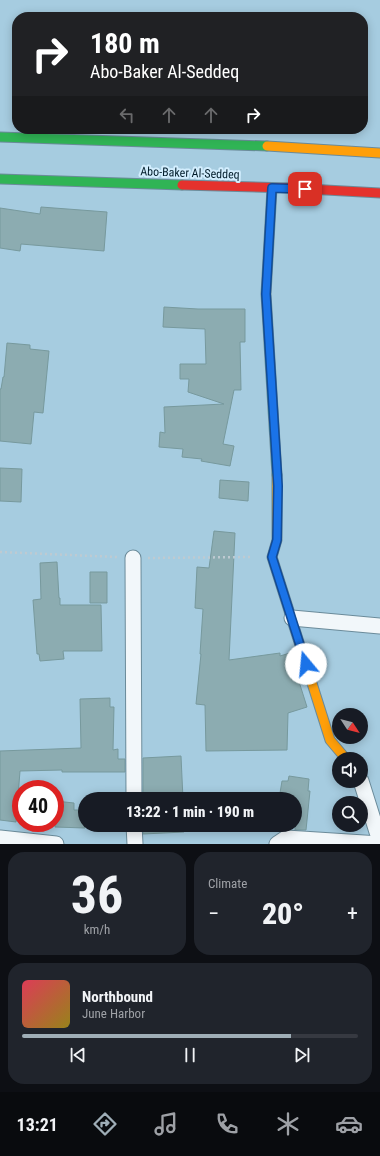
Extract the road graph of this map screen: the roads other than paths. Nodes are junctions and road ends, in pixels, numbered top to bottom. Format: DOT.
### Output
graph roads {
  1 [pos="0,137"];
  2 [pos="380,153"];
  3 [pos="0,179"];
  4 [pos="272,188"];
  5 [pos="380,193"];
  6 [pos="132,558"];
  7 [pos="292,618"];
  8 [pos="380,626"];
  9 [pos="340,752"];
  10 [pos="363,788"];
  11 [pos="134,792"];
  12 [pos="134,832"];
  13 [pos="380,836"];
  14 [pos="0,838"];
  15 [pos="56,844"];
  16 [pos="135,844"];
  17 [pos="277,844"];
  18 [pos="380,844"];
  1 -- 2 [label="main road"];
  3 -- 4 [label="main road, Abo-Baker Al-Seddeq"];
  4 -- 5 [label="main road, Abo-Baker Al-Seddeq"];
  4 -- 7 [label="main road"];
  6 -- 11 [label="street"];
  7 -- 8 [label="street"];
  7 -- 9 [label="main road"];
  10 -- 13 [label="street"];
  12 -- 16 [label="street"];
  14 -- 15 [label="street"];
  17 -- 18 [label="street"];
}
